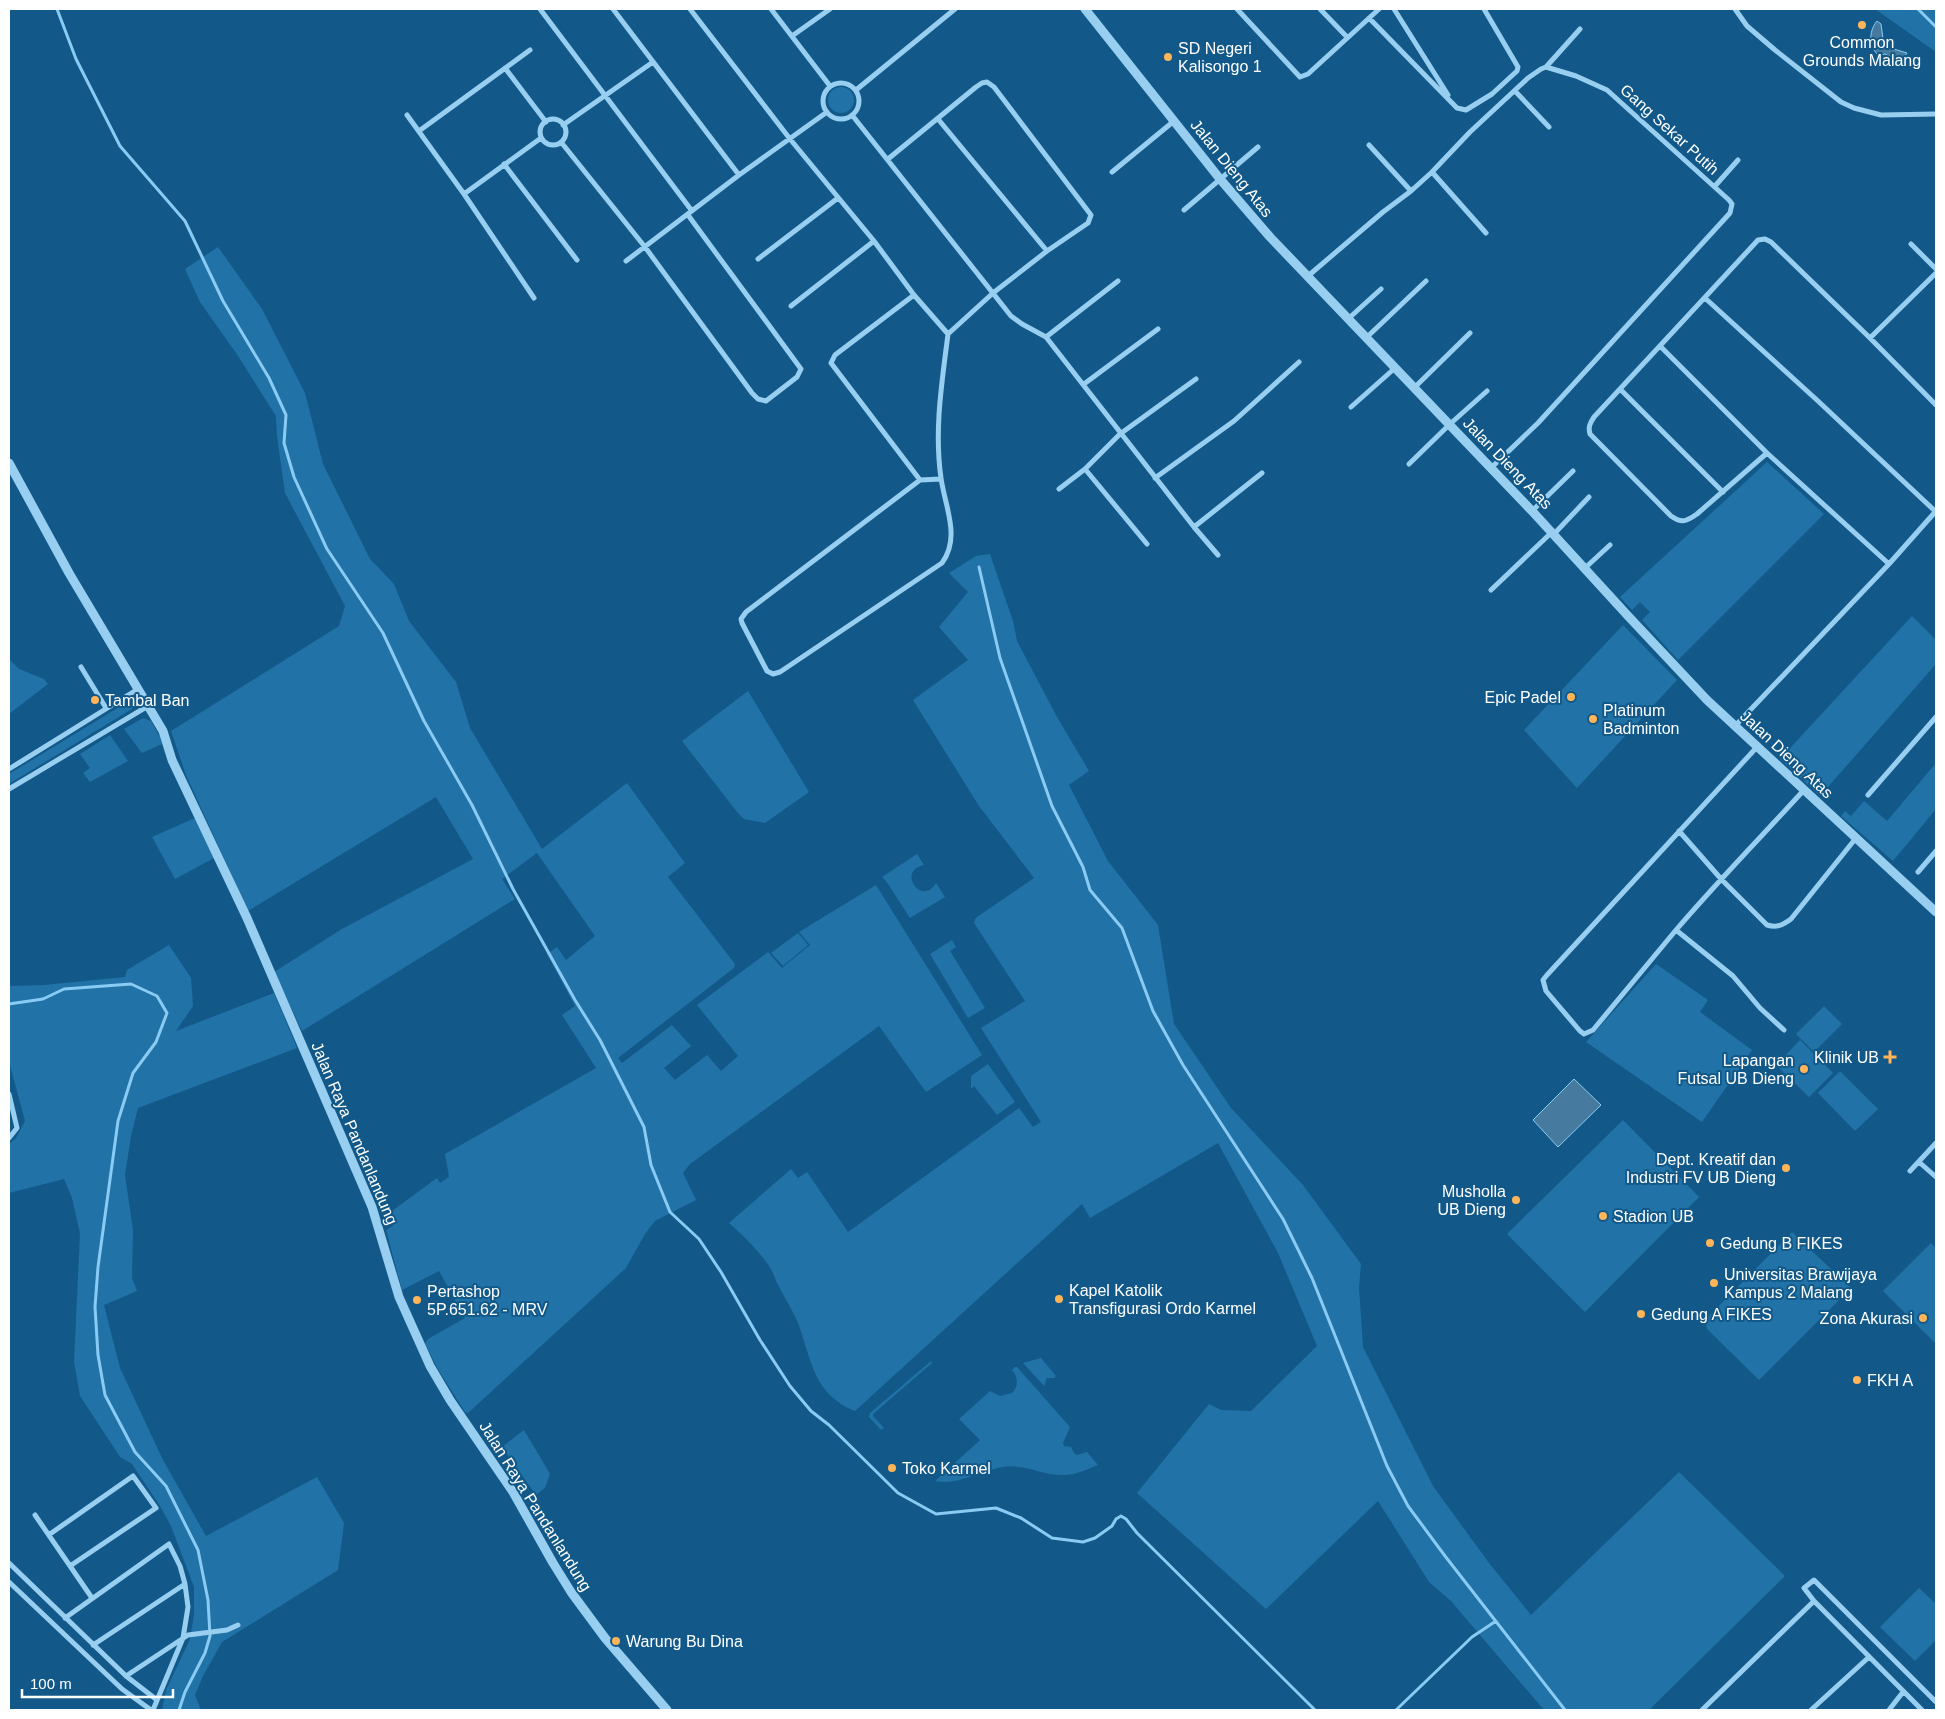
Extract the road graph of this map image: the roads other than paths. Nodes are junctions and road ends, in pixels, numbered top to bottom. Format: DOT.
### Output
graph roads {
  1 [pos="540,9"];
  2 [pos="613,9"];
  3 [pos="690,9"];
  4 [pos="772,9"];
  5 [pos="830,9"];
  6 [pos="955,9"];
  7 [pos="1085,9"];
  8 [pos="1237,9"];
  9 [pos="1320,9"];
  10 [pos="1379,9"];
  11 [pos="1394,9"];
  12 [pos="1484,9"];
  13 [pos="1735,9"];
  14 [pos="1369,18"];
  15 [pos="1580,29"];
  16 [pos="792,36"];
  17 [pos="1347,37"];
  18 [pos="530,50"];
  19 [pos="653,62"];
  20 [pos="505,68"];
  21 [pos="1546,68"];
  22 [pos="830,86"];
  23 [pos="856,90"];
  24 [pos="1515,91"];
  25 [pos="606,94"];
  26 [pos="1454,104"];
  27 [pos="827,112"];
  28 [pos="1936,114"];
  29 [pos="407,115"];
  30 [pos="852,115"];
  31 [pos="938,119"];
  32 [pos="1174,120"];
  33 [pos="546,122"];
  34 [pos="563,125"];
  35 [pos="1549,127"];
  36 [pos="419,131"];
  37 [pos="541,138"];
  38 [pos="790,139"];
  39 [pos="561,142"];
  40 [pos="1369,145"];
  41 [pos="1258,147"];
  42 [pos="888,158"];
  43 [pos="1738,160"];
  44 [pos="504,164"];
  45 [pos="1112,172"];
  46 [pos="1432,172"];
  47 [pos="739,176"];
  48 [pos="1220,179"];
  49 [pos="1715,186"];
  50 [pos="1411,191"];
  51 [pos="464,194"];
  52 [pos="838,198"];
  53 [pos="1184,210"];
  54 [pos="690,213"];
  55 [pos="1486,233"];
  56 [pos="874,241"];
  57 [pos="1911,244"];
  58 [pos="646,247"];
  59 [pos="1047,251"];
  60 [pos="758,259"];
  61 [pos="577,260"];
  62 [pos="626,261"];
  63 [pos="1936,269"];
  64 [pos="1936,273"];
  65 [pos="1308,276"];
  66 [pos="1118,281"];
  67 [pos="1426,281"];
  68 [pos="1381,289"];
  69 [pos="993,292"];
  70 [pos="914,295"];
  71 [pos="534,298"];
  72 [pos="1705,298"];
  73 [pos="792,306"];
  74 [pos="1348,319"];
  75 [pos="1158,329"];
  76 [pos="1470,333"];
  77 [pos="948,334"];
  78 [pos="1046,337"];
  79 [pos="1366,338"];
  80 [pos="1870,338"];
  81 [pos="1661,347"];
  82 [pos="1299,362"];
  83 [pos="1395,368"];
  84 [pos="1196,379"];
  85 [pos="1084,384"];
  86 [pos="1414,388"];
  87 [pos="1621,390"];
  88 [pos="1487,391"];
  89 [pos="1936,404"];
  90 [pos="1351,407"];
  91 [pos="1450,424"];
  92 [pos="1120,434"];
  93 [pos="1767,453"];
  94 [pos="9,463"];
  95 [pos="1409,464"];
  96 [pos="1085,468"];
  97 [pos="1491,468"];
  98 [pos="1573,471"];
  99 [pos="1262,473"];
  100 [pos="1155,478"];
  101 [pos="941,479"];
  102 [pos="920,480"];
  103 [pos="1059,488"];
  104 [pos="1723,492"];
  105 [pos="1589,497"];
  106 [pos="1532,510"];
  107 [pos="1936,511"];
  108 [pos="1194,527"];
  109 [pos="1553,533"];
  110 [pos="1147,544"];
  111 [pos="1610,545"];
  112 [pos="1218,555"];
  113 [pos="1889,564"];
  114 [pos="1586,568"];
  115 [pos="1491,590"];
  116 [pos="81,668"];
  117 [pos="138,689"];
  118 [pos="146,702"];
  119 [pos="106,708"];
  120 [pos="1936,717"];
  121 [pos="1734,726"];
  122 [pos="1757,748"];
  123 [pos="9,769"];
  124 [pos="9,789"];
  125 [pos="1804,790"];
  126 [pos="1868,795"];
  127 [pos="1679,831"];
  128 [pos="1856,838"];
  129 [pos="1936,851"];
  130 [pos="1918,872"];
  131 [pos="1722,880"];
  132 [pos="1936,912"];
  133 [pos="1676,930"];
  134 [pos="1784,1030"];
  135 [pos="9,1094"];
  136 [pos="9,1138"];
  137 [pos="1936,1143"];
  138 [pos="1931,1149"];
  139 [pos="1936,1154"];
  140 [pos="1919,1162"];
  141 [pos="1910,1171"];
  142 [pos="1936,1178"];
  143 [pos="35,1514"];
  144 [pos="50,1534"];
  145 [pos="9,1563"];
  146 [pos="70,1566"];
  147 [pos="9,1582"];
  148 [pos="184,1584"];
  149 [pos="92,1598"];
  150 [pos="1814,1601"];
  151 [pos="65,1618"];
  152 [pos="238,1625"];
  153 [pos="183,1638"];
  154 [pos="93,1645"];
  155 [pos="1869,1657"];
  156 [pos="126,1676"];
  157 [pos="1903,1692"];
  158 [pos="157,1700"];
  159 [pos="1936,1702"];
  160 [pos="152,1710"];
  161 [pos="667,1710"];
  162 [pos="1702,1710"];
  163 [pos="1811,1710"];
  164 [pos="1889,1710"];
  165 [pos="1922,1710"];
  1 -- 25 [label="street"];
  2 -- 19 [label="street"];
  3 -- 38 [label="street"];
  4 -- 16 [label="street"];
  5 -- 16 [label="street"];
  6 -- 23 [label="street"];
  7 -- 32 [label="street, Jalan Dieng Atas"];
  8 -- 17 [label="street"];
  9 -- 17 [label="street"];
  10 -- 14 [label="street"];
  11 -- 26 [label="street"];
  12 -- 26 [label="street"];
  13 -- 28 [label="street"];
  14 -- 17 [label="street"];
  14 -- 26 [label="street"];
  15 -- 21 [label="street"];
  16 -- 22 [label="street"];
  18 -- 20 [label="street"];
  19 -- 25 [label="street"];
  19 -- 47 [label="street"];
  20 -- 33 [label="street"];
  20 -- 36 [label="street"];
  21 -- 24 [label="street"];
  21 -- 49 [label="street, Gang Sekar Putih"];
  22 -- 23 [label="street"];
  22 -- 27 [label="street"];
  23 -- 30 [label="street"];
  24 -- 35 [label="street"];
  24 -- 46 [label="street"];
  25 -- 34 [label="street"];
  25 -- 54 [label="street"];
  27 -- 30 [label="street"];
  27 -- 38 [label="street"];
  29 -- 36 [label="street"];
  30 -- 42 [label="street"];
  31 -- 42 [label="street"];
  31 -- 59 [label="street"];
  31 -- 59 [label="street"];
  32 -- 45 [label="street"];
  32 -- 48 [label="street, Jalan Dieng Atas"];
  33 -- 34 [label="street"];
  33 -- 37 [label="street"];
  34 -- 39 [label="street"];
  36 -- 51 [label="street"];
  37 -- 39 [label="street"];
  37 -- 44 [label="street"];
  38 -- 47 [label="street"];
  38 -- 52 [label="street"];
  39 -- 58 [label="street"];
  40 -- 50 [label="street"];
  41 -- 48 [label="street"];
  42 -- 69 [label="street"];
  43 -- 49 [label="street"];
  44 -- 51 [label="street"];
  44 -- 61 [label="street"];
  46 -- 50 [label="street"];
  46 -- 55 [label="street"];
  47 -- 54 [label="street"];
  48 -- 53 [label="street"];
  48 -- 65 [label="street, Jalan Dieng Atas"];
  49 -- 97 [label="street, Gang Sekar Putih"];
  50 -- 65 [label="street"];
  51 -- 71 [label="street"];
  52 -- 56 [label="street"];
  52 -- 60 [label="street"];
  54 -- 58 [label="street"];
  54 -- 58 [label="street"];
  56 -- 70 [label="street"];
  56 -- 73 [label="street"];
  57 -- 63 [label="street"];
  58 -- 62 [label="street"];
  59 -- 69 [label="street"];
  64 -- 80 [label="street"];
  65 -- 74 [label="street, Jalan Dieng Atas"];
  66 -- 78 [label="street"];
  67 -- 79 [label="street"];
  68 -- 74 [label="street"];
  69 -- 77 [label="street"];
  69 -- 78 [label="street"];
  70 -- 77 [label="street"];
  70 -- 102 [label="street"];
  72 -- 80 [label="street"];
  72 -- 81 [label="street"];
  72 -- 107 [label="street"];
  74 -- 79 [label="street, Jalan Dieng Atas"];
  75 -- 85 [label="street"];
  76 -- 86 [label="street"];
  77 -- 101 [label="street"];
  78 -- 85 [label="street"];
  79 -- 83 [label="street, Jalan Dieng Atas"];
  80 -- 89 [label="street"];
  81 -- 87 [label="street"];
  81 -- 93 [label="street"];
  82 -- 100 [label="street"];
  83 -- 86 [label="street, Jalan Dieng Atas"];
  83 -- 90 [label="street"];
  84 -- 92 [label="street"];
  85 -- 92 [label="street"];
  86 -- 91 [label="street, Jalan Dieng Atas"];
  87 -- 104 [label="street"];
  87 -- 104 [label="street"];
  88 -- 91 [label="street"];
  91 -- 95 [label="street"];
  91 -- 97 [label="street, Jalan Dieng Atas"];
  92 -- 96 [label="street"];
  92 -- 100 [label="street"];
  93 -- 104 [label="street"];
  93 -- 113 [label="street"];
  94 -- 117 [label="street, Jalan Raya Pandanlandung"];
  96 -- 103 [label="street"];
  96 -- 110 [label="street"];
  97 -- 106 [label="street, Jalan Dieng Atas"];
  98 -- 106 [label="street"];
  99 -- 108 [label="street"];
  100 -- 108 [label="street"];
  101 -- 102 [label="street"];
  101 -- 102 [label="street"];
  105 -- 109 [label="street"];
  106 -- 109 [label="street, Jalan Dieng Atas"];
  107 -- 113 [label="street"];
  108 -- 112 [label="street"];
  109 -- 114 [label="street, Jalan Dieng Atas"];
  109 -- 115 [label="street"];
  111 -- 114 [label="street"];
  113 -- 121 [label="street"];
  114 -- 121 [label="street, Jalan Dieng Atas"];
  116 -- 119 [label="street"];
  117 -- 118 [label="street, Jalan Raya Pandanlandung"];
  117 -- 119 [label="street"];
  118 -- 124 [label="street"];
  118 -- 161 [label="street, Jalan Raya Pandanlandung"];
  119 -- 123 [label="street"];
  120 -- 126 [label="street"];
  121 -- 122 [label="street, Jalan Dieng Atas"];
  122 -- 125 [label="street, Jalan Dieng Atas"];
  122 -- 127 [label="street"];
  125 -- 128 [label="street, Jalan Dieng Atas"];
  125 -- 131 [label="street"];
  127 -- 131 [label="street"];
  127 -- 133 [label="street"];
  128 -- 131 [label="street"];
  128 -- 132 [label="street, Jalan Dieng Atas"];
  129 -- 130 [label="street"];
  131 -- 133 [label="street"];
  133 -- 134 [label="street"];
  135 -- 136 [label="street"];
  137 -- 138 [label="street"];
  138 -- 139 [label="street"];
  138 -- 140 [label="street"];
  140 -- 141 [label="street"];
  140 -- 142 [label="street"];
  143 -- 144 [label="street"];
  144 -- 146 [label="street"];
  144 -- 146 [label="street"];
  145 -- 151 [label="street"];
  146 -- 149 [label="street"];
  147 -- 160 [label="street"];
  148 -- 149 [label="street"];
  148 -- 153 [label="street"];
  148 -- 154 [label="street"];
  149 -- 151 [label="street"];
  150 -- 155 [label="street"];
  150 -- 159 [label="street"];
  150 -- 162 [label="street"];
  151 -- 154 [label="street"];
  152 -- 153 [label="street"];
  153 -- 156 [label="street"];
  153 -- 158 [label="street"];
  154 -- 156 [label="street"];
  155 -- 157 [label="street"];
  155 -- 163 [label="street"];
  156 -- 158 [label="street"];
  157 -- 164 [label="street"];
  157 -- 165 [label="street"];
  158 -- 160 [label="street"];
}
